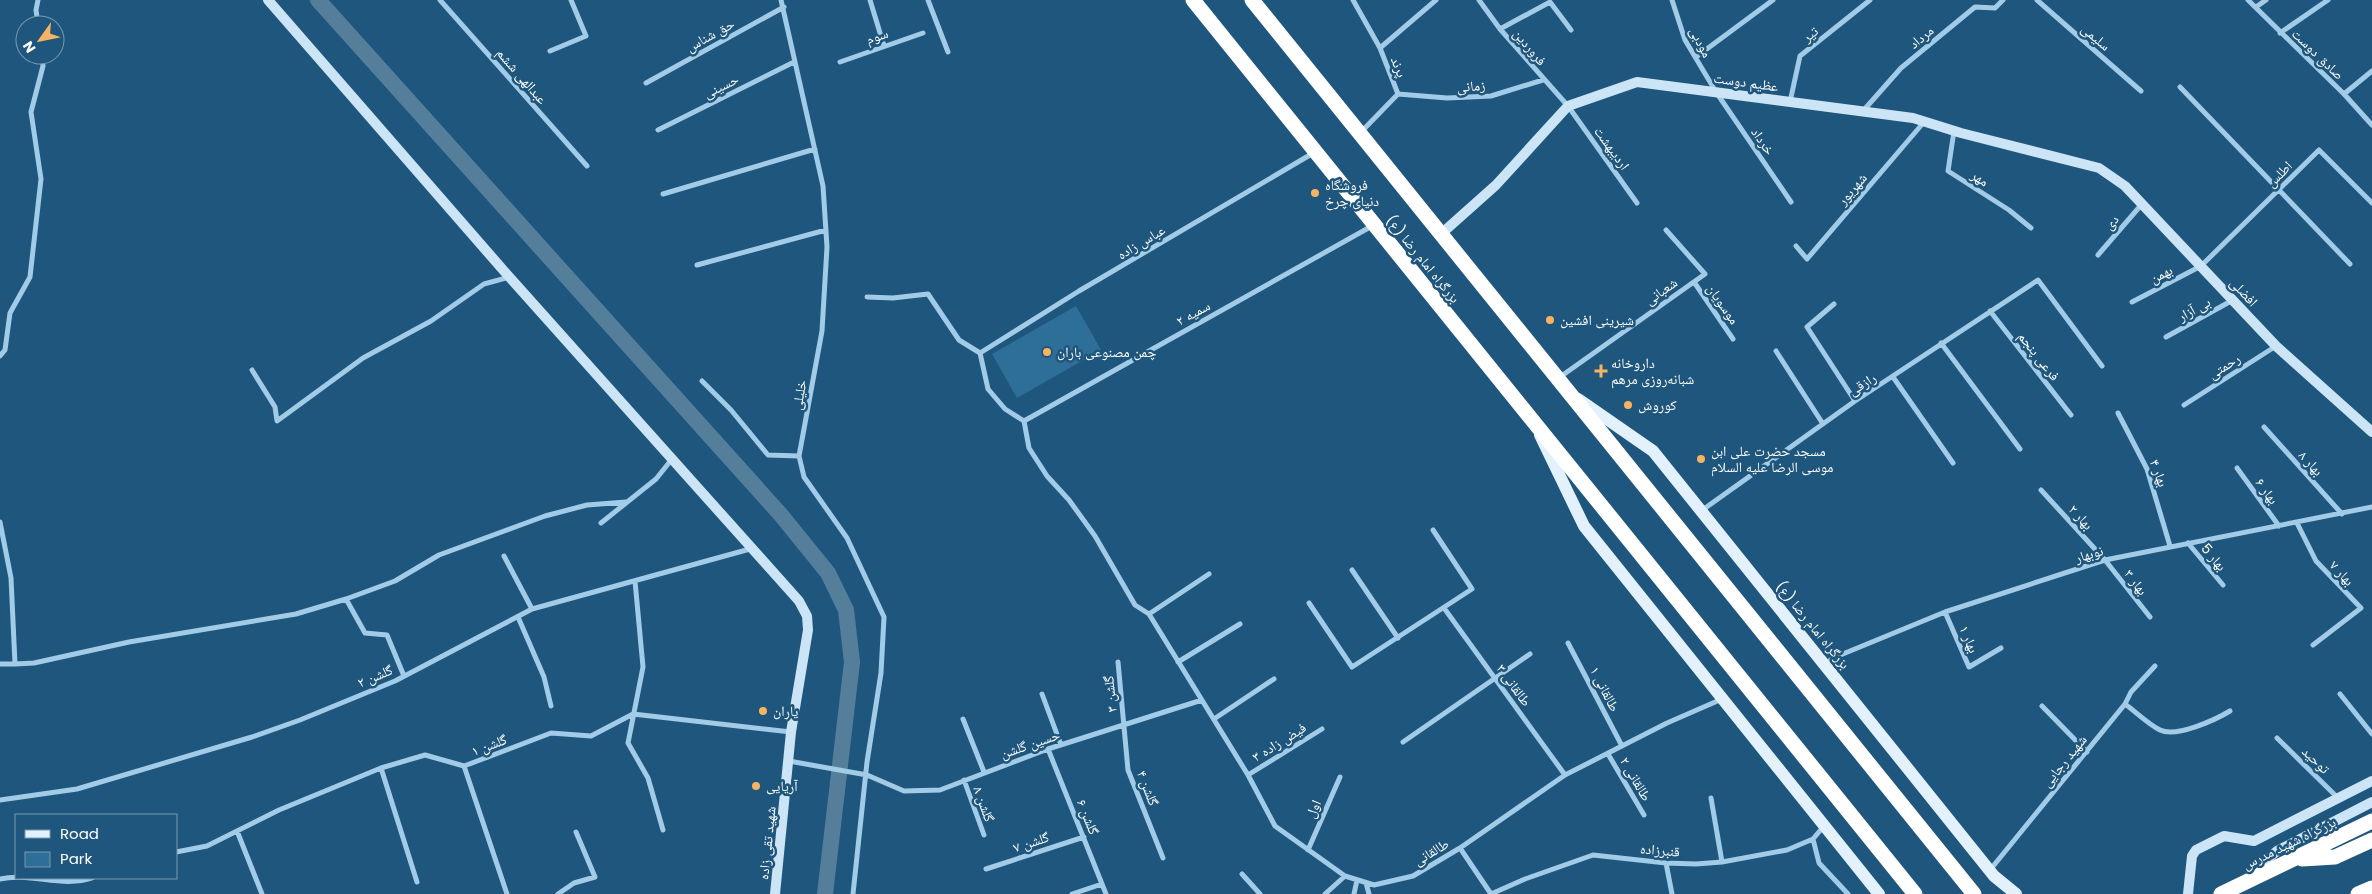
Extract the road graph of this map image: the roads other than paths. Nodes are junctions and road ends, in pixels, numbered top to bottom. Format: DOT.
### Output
graph roads {
  1 [pos="38,0"];
  2 [pos="268,0"];
  3 [pos="440,0"];
  4 [pos="571,0"];
  5 [pos="781,0"];
  6 [pos="870,0"];
  7 [pos="928,0"];
  8 [pos="1193,0"];
  9 [pos="1252,0"];
  10 [pos="1354,0"];
  11 [pos="1436,0"];
  12 [pos="1479,0"];
  13 [pos="1672,0"];
  14 [pos="1773,0"];
  15 [pos="1870,0"];
  16 [pos="2003,0"];
  17 [pos="2037,0"];
  18 [pos="2248,0"];
  19 [pos="2266,0"];
  20 [pos="2328,0"];
  21 [pos="784,7"];
  22 [pos="2256,8"];
  23 [pos="37,15"];
  24 [pos="1500,29"];
  25 [pos="1571,30"];
  26 [pos="923,33"];
  27 [pos="2280,33"];
  28 [pos="884,46"];
  29 [pos="1380,48"];
  30 [pos="550,51"];
  31 [pos="948,52"];
  32 [pos="1696,57"];
  33 [pos="794,62"];
  34 [pos="840,62"];
  35 [pos="43,65"];
  36 [pos="2372,71"];
  37 [pos="1543,80"];
  38 [pos="646,83"];
  39 [pos="2180,88"];
  40 [pos="2141,91"];
  41 [pos="1716,92"];
  42 [pos="1398,94"];
  43 [pos="2344,94"];
  44 [pos="1790,102"];
  45 [pos="1568,106"];
  46 [pos="1862,111"];
  47 [pos="1924,121"];
  48 [pos="2372,125"];
  49 [pos="658,130"];
  50 [pos="1954,131"];
  51 [pos="1359,133"];
  52 [pos="815,149"];
  53 [pos="1315,152"];
  54 [pos="587,166"];
  55 [pos="2098,168"];
  56 [pos="2279,190"];
  57 [pos="663,194"];
  58 [pos="1792,202"];
  59 [pos="1637,203"];
  60 [pos="2372,203"];
  61 [pos="2142,204"];
  62 [pos="1374,224"];
  63 [pos="2031,228"];
  64 [pos="826,230"];
  65 [pos="1666,230"];
  66 [pos="1440,234"];
  67 [pos="1796,246"];
  68 [pos="2098,255"];
  69 [pos="2350,264"];
  70 [pos="696,265"];
  71 [pos="2201,266"];
  72 [pos="510,277"];
  73 [pos="1694,282"];
  74 [pos="868,298"];
  75 [pos="2233,300"];
  76 [pos="2132,302"];
  77 [pos="1834,304"];
  78 [pos="1990,311"];
  79 [pos="2166,337"];
  80 [pos="1733,339"];
  81 [pos="1941,343"];
  82 [pos="2276,346"];
  83 [pos="1776,351"];
  84 [pos="980,353"];
  85 [pos="0,356"];
  86 [pos="2102,366"];
  87 [pos="252,370"];
  88 [pos="1893,377"];
  89 [pos="1557,378"];
  90 [pos="702,381"];
  91 [pos="1569,393"];
  92 [pos="1855,401"];
  93 [pos="2184,405"];
  94 [pos="2118,412"];
  95 [pos="2071,415"];
  96 [pos="1024,421"];
  97 [pos="1533,422"];
  98 [pos="1822,424"];
  99 [pos="2264,427"];
  100 [pos="2372,432"];
  101 [pos="2020,449"];
  102 [pos="799,456"];
  103 [pos="672,459"];
  104 [pos="1953,463"];
  105 [pos="2237,468"];
  106 [pos="2040,490"];
  107 [pos="626,502"];
  108 [pos="2372,507"];
  109 [pos="1701,511"];
  110 [pos="2342,514"];
  111 [pos="0,522"];
  112 [pos="601,523"];
  113 [pos="2297,523"];
  114 [pos="2279,526"];
  115 [pos="1433,530"];
  116 [pos="2188,543"];
  117 [pos="2170,546"];
  118 [pos="750,549"];
  119 [pos="504,556"];
  120 [pos="2105,560"];
  121 [pos="1352,570"];
  122 [pos="1210,574"];
  123 [pos="634,581"];
  124 [pos="2223,585"];
  125 [pos="346,599"];
  126 [pos="1309,604"];
  127 [pos="1444,608"];
  128 [pos="532,609"];
  129 [pos="1945,612"];
  130 [pos="1149,614"];
  131 [pos="518,617"];
  132 [pos="2150,617"];
  133 [pos="1240,624"];
  134 [pos="1398,638"];
  135 [pos="1568,642"];
  136 [pos="2313,645"];
  137 [pos="2001,648"];
  138 [pos="1530,654"];
  139 [pos="1118,662"];
  140 [pos="1178,662"];
  141 [pos="0,664"];
  142 [pos="14,664"];
  143 [pos="1824,665"];
  144 [pos="2155,666"];
  145 [pos="404,676"];
  146 [pos="1274,679"];
  147 [pos="1496,679"];
  148 [pos="1042,694"];
  149 [pos="2340,694"];
  150 [pos="1723,699"];
  151 [pos="1202,700"];
  152 [pos="2126,704"];
  153 [pos="551,706"];
  154 [pos="2042,706"];
  155 [pos="2230,711"];
  156 [pos="633,714"];
  157 [pos="963,719"];
  158 [pos="1214,719"];
  159 [pos="1125,724"];
  160 [pos="1322,729"];
  161 [pos="791,732"];
  162 [pos="2372,734"];
  163 [pos="2277,738"];
  164 [pos="1403,742"];
  165 [pos="1061,745"];
  166 [pos="1622,746"];
  167 [pos="1048,749"];
  168 [pos="2087,752"];
  169 [pos="1608,754"];
  170 [pos="789,761"];
  171 [pos="464,766"];
  172 [pos="381,768"];
  173 [pos="984,772"];
  174 [pos="1248,774"];
  175 [pos="867,775"];
  176 [pos="1565,775"];
  177 [pos="1340,777"];
  178 [pos="964,780"];
  179 [pos="2372,781"];
  180 [pos="1712,798"];
  181 [pos="2338,798"];
  182 [pos="0,800"];
  183 [pos="2372,802"];
  184 [pos="1644,815"];
  185 [pos="2372,821"];
  186 [pos="1824,825"];
  187 [pos="663,830"];
  188 [pos="237,831"];
  189 [pos="576,832"];
  190 [pos="984,835"];
  191 [pos="1084,837"];
  192 [pos="1813,839"];
  193 [pos="2372,840"];
  194 [pos="1460,848"];
  195 [pos="1308,850"];
  196 [pos="178,852"];
  197 [pos="1163,858"];
  198 [pos="2294,859"];
  199 [pos="1722,862"];
  200 [pos="1666,863"];
  201 [pos="986,869"];
  202 [pos="1242,874"];
  203 [pos="1993,875"];
  204 [pos="1345,876"];
  205 [pos="15,878"];
  206 [pos="2256,878"];
  207 [pos="0,879"];
  208 [pos="32,879"];
  209 [pos="68,879"];
  210 [pos="1357,880"];
  211 [pos="417,882"];
  212 [pos="1366,883"];
  213 [pos="1102,884"];
  214 [pos="2372,888"];
  215 [pos="262,894"];
  216 [pos="507,894"];
  217 [pos="558,894"];
  218 [pos="775,894"];
  219 [pos="853,894"];
  220 [pos="1072,894"];
  221 [pos="1106,894"];
  222 [pos="1260,894"];
  223 [pos="1325,894"];
  224 [pos="1354,894"];
  225 [pos="1369,894"];
  226 [pos="1490,894"];
  227 [pos="1672,894"];
  228 [pos="1848,894"];
  229 [pos="1879,894"];
  230 [pos="1915,894"];
  231 [pos="1974,894"];
  232 [pos="2009,894"];
  233 [pos="2016,894"];
  234 [pos="2188,894"];
  235 [pos="2221,894"];
  236 [pos="2358,894"];
  1 -- 23 [label="street"];
  2 -- 72 [label="street, شهید تقی زاده"];
  3 -- 54 [label="street, عبدالهی ششم"];
  4 -- 30 [label="street"];
  5 -- 21 [label="street, خلیلی"];
  6 -- 28 [label="street"];
  7 -- 31 [label="street"];
  8 -- 53 [label="highway, بزرگراه امام رضا (ع)"];
  9 -- 51 [label="highway, بزرگراه امام رضا (ع)"];
  10 -- 29 [label="street, پرند"];
  11 -- 29 [label="street"];
  12 -- 24 [label="street, فروردین"];
  13 -- 32 [label="street, مودبی"];
  14 -- 32 [label="street"];
  15 -- 44 [label="street, تیر"];
  16 -- 46 [label="street, مرداد"];
  17 -- 40 [label="street, سلیمی"];
  18 -- 22 [label="street, صادق دوست"];
  19 -- 22 [label="street"];
  20 -- 27 [label="street"];
  21 -- 33 [label="street, خلیلی"];
  21 -- 38 [label="street, حق شناس"];
  22 -- 27 [label="street, صادق دوست"];
  24 -- 25 [label="street"];
  24 -- 37 [label="street, فروردین"];
  26 -- 28 [label="street, سوم"];
  27 -- 43 [label="street, صادق دوست"];
  28 -- 34 [label="street, سوم"];
  29 -- 42 [label="street, پرند"];
  32 -- 41 [label="street, مودبی"];
  33 -- 49 [label="street, حسینی"];
  33 -- 52 [label="street, خلیلی"];
  35 -- 85 [label="street"];
  36 -- 43 [label="street"];
  37 -- 42 [label="street, زمانی"];
  37 -- 45 [label="street, فروردین"];
  39 -- 56 [label="street"];
  41 -- 44 [label="street, عظیم دوست"];
  41 -- 45 [label="street, عظیم دوست"];
  41 -- 58 [label="street, خرداد"];
  42 -- 51 [label="street, پرند"];
  43 -- 48 [label="street, صادق دوست"];
  44 -- 46 [label="street, عظیم دوست"];
  45 -- 59 [label="street, اردیبهشت"];
  45 -- 66 [label="street, عظیم دوست"];
  46 -- 47 [label="street, عظیم دوست"];
  47 -- 50 [label="street, عظیم دوست"];
  47 -- 67 [label="street, شهریور"];
  50 -- 55 [label="street, عظیم دوست"];
  50 -- 63 [label="street, مهر"];
  51 -- 66 [label="highway, بزرگراه امام رضا (ع)"];
  52 -- 57 [label="street"];
  52 -- 64 [label="street, خلیلی"];
  53 -- 62 [label="highway, بزرگراه امام رضا (ع)"];
  53 -- 84 [label="street, عباس زاده"];
  55 -- 61 [label="street, افضلی"];
  56 -- 60 [label="street, اطلس"];
  56 -- 69 [label="street"];
  56 -- 71 [label="street, اطلس"];
  61 -- 68 [label="street, دی"];
  61 -- 71 [label="street, افضلی"];
  62 -- 96 [label="street, سمیه ۲"];
  62 -- 97 [label="highway, بزرگراه امام رضا (ع)"];
  64 -- 70 [label="street"];
  64 -- 102 [label="street, خلیلی"];
  65 -- 73 [label="street, شعبانی"];
  66 -- 89 [label="highway, بزرگراه امام رضا (ع)"];
  71 -- 75 [label="street, افضلی"];
  71 -- 76 [label="street, بهمن"];
  72 -- 87 [label="street"];
  72 -- 103 [label="street, شهید تقی زاده"];
  73 -- 80 [label="street, موسویان"];
  73 -- 89 [label="street, شعبانی"];
  74 -- 84 [label="street"];
  75 -- 79 [label="street, بی آزار"];
  75 -- 82 [label="street, افضلی"];
  77 -- 92 [label="street"];
  78 -- 81 [label="street, رازقی"];
  78 -- 86 [label="street, رازقی"];
  78 -- 95 [label="street, فرعی پنجم"];
  81 -- 88 [label="street, رازقی"];
  81 -- 101 [label="street"];
  82 -- 93 [label="street, رحمتی"];
  82 -- 100 [label="street, افضلی"];
  83 -- 98 [label="street"];
  84 -- 96 [label="street"];
  88 -- 92 [label="street, رازقی"];
  88 -- 104 [label="street"];
  89 -- 91 [label="highway, بزرگراه امام رضا (ع)"];
  90 -- 102 [label="street"];
  91 -- 109 [label="main road, بزرگراه امام رضا (ع)"];
  91 -- 231 [label="highway, بزرگراه امام رضا (ع)"];
  92 -- 98 [label="street, رازقی"];
  94 -- 117 [label="street, بهار ۴"];
  96 -- 130 [label="street, طالقانی"];
  97 -- 150 [label="main road, بزرگراه امام رضا (ع)"];
  97 -- 230 [label="highway, بزرگراه امام رضا (ع)"];
  98 -- 109 [label="street, رازقی"];
  99 -- 110 [label="street, بهار ۸"];
  102 -- 175 [label="street, خلیلی"];
  103 -- 107 [label="street"];
  103 -- 118 [label="street, شهید تقی زاده"];
  105 -- 114 [label="street, بهار ۶"];
  106 -- 120 [label="street, بهار ۲"];
  107 -- 112 [label="street"];
  107 -- 125 [label="street"];
  108 -- 110 [label="street, نوبهار"];
  109 -- 143 [label="main road, بزرگراه امام رضا (ع)"];
  110 -- 113 [label="street, نوبهار"];
  111 -- 142 [label="street"];
  113 -- 114 [label="street, نوبهار"];
  113 -- 136 [label="street, بهار ۷"];
  114 -- 116 [label="street, نوبهار"];
  115 -- 127 [label="street"];
  116 -- 117 [label="street, نوبهار"];
  116 -- 124 [label="street, بهار 5"];
  117 -- 120 [label="street, نوبهار"];
  118 -- 123 [label="street, گلشن ۲"];
  118 -- 161 [label="street, شهید تقی زاده"];
  119 -- 128 [label="street"];
  120 -- 129 [label="street, نوبهار"];
  120 -- 132 [label="street, بهار ۳"];
  121 -- 134 [label="street"];
  122 -- 130 [label="street"];
  123 -- 128 [label="street, گلشن ۲"];
  123 -- 156 [label="street"];
  125 -- 142 [label="street"];
  125 -- 145 [label="street"];
  126 -- 134 [label="street"];
  127 -- 134 [label="street"];
  127 -- 147 [label="street, طالقانی ۳"];
  128 -- 131 [label="street, گلشن ۲"];
  129 -- 137 [label="street, بهار ۱"];
  129 -- 143 [label="street, نوبهار"];
  130 -- 140 [label="street, طالقانی"];
  131 -- 145 [label="street, گلشن ۲"];
  131 -- 153 [label="street"];
  133 -- 140 [label="street"];
  135 -- 166 [label="street, طالقانی ۱"];
  138 -- 147 [label="street"];
  139 -- 159 [label="street, گلشن ۳"];
  140 -- 151 [label="street, طالقانی"];
  141 -- 142 [label="street"];
  143 -- 203 [label="main road, بزرگراه امام رضا (ع)"];
  144 -- 152 [label="street, شهید رجایی"];
  145 -- 182 [label="street, گلشن ۲"];
  146 -- 158 [label="street"];
  147 -- 164 [label="street"];
  147 -- 176 [label="street, طالقانی ۳"];
  148 -- 165 [label="street"];
  149 -- 162 [label="street"];
  150 -- 166 [label="street, طالقانی"];
  150 -- 186 [label="main road, بزرگراه امام رضا (ع)"];
  151 -- 158 [label="street, طالقانی"];
  151 -- 159 [label="street, حسین گلشن"];
  152 -- 155 [label="street"];
  152 -- 168 [label="street, شهید رجایی"];
  154 -- 168 [label="street"];
  156 -- 161 [label="street"];
  156 -- 171 [label="street, گلشن ۱"];
  156 -- 187 [label="street"];
  157 -- 173 [label="street"];
  158 -- 174 [label="street, طالقانی"];
  159 -- 165 [label="street, حسین گلشن"];
  159 -- 197 [label="street, گلشن ۴"];
  160 -- 174 [label="street, فیض زاده ۳"];
  161 -- 170 [label="street, شهید تقی زاده"];
  163 -- 181 [label="street, توحید"];
  165 -- 167 [label="street, حسین گلشن"];
  166 -- 169 [label="street, طالقانی"];
  167 -- 173 [label="street, حسین گلشن"];
  167 -- 191 [label="street, گلشن ۶"];
  168 -- 203 [label="street, شهید رجایی"];
  169 -- 176 [label="street, طالقانی"];
  169 -- 184 [label="street, طالقانی ۲"];
  170 -- 175 [label="street, حسین گلشن"];
  170 -- 218 [label="street, شهید تقی زاده"];
  171 -- 172 [label="street, گلشن ۱"];
  171 -- 216 [label="street"];
  172 -- 188 [label="street, گلشن ۱"];
  172 -- 211 [label="street"];
  173 -- 178 [label="street, حسین گلشن"];
  174 -- 195 [label="street, طالقانی"];
  175 -- 178 [label="street, حسین گلشن"];
  175 -- 219 [label="street"];
  176 -- 194 [label="street, طالقانی"];
  177 -- 195 [label="street, اول"];
  178 -- 190 [label="street, گلشن ۸"];
  179 -- 181 [label="street"];
  180 -- 199 [label="street"];
  181 -- 234 [label="street"];
  183 -- 206 [label="street"];
  185 -- 198 [label="highway, بزرگراه شهید مدرس"];
  186 -- 192 [label="street, قنبرزاده"];
  186 -- 229 [label="main road, بزرگراه امام رضا (ع)"];
  188 -- 196 [label="street, گلشن ۱"];
  188 -- 215 [label="street"];
  189 -- 217 [label="street"];
  191 -- 201 [label="street, گلشن ۷"];
  191 -- 213 [label="street, گلشن ۶"];
  192 -- 199 [label="street, قنبرزاده"];
  192 -- 228 [label="street"];
  193 -- 198 [label="highway"];
  194 -- 212 [label="street, طالقانی"];
  194 -- 226 [label="street"];
  195 -- 204 [label="street, طالقانی"];
  198 -- 206 [label="highway, بزرگراه شهید مدرس"];
  199 -- 200 [label="street, قنبرزاده"];
  200 -- 226 [label="street, قنبرزاده"];
  200 -- 227 [label="street"];
  202 -- 222 [label="street"];
  203 -- 232 [label="main road"];
  203 -- 233 [label="main road, بزرگراه امام رضا (ع)"];
  204 -- 210 [label="street, طالقانی"];
  204 -- 223 [label="street"];
  205 -- 207 [label="street"];
  206 -- 235 [label="highway, بزرگراه شهید مدرس"];
  208 -- 209 [label="street"];
  210 -- 212 [label="street, طالقانی"];
  210 -- 224 [label="street"];
  212 -- 225 [label="street"];
  213 -- 220 [label="street"];
  213 -- 221 [label="street, گلشن ۶"];
  214 -- 236 [label="highway"];
}
